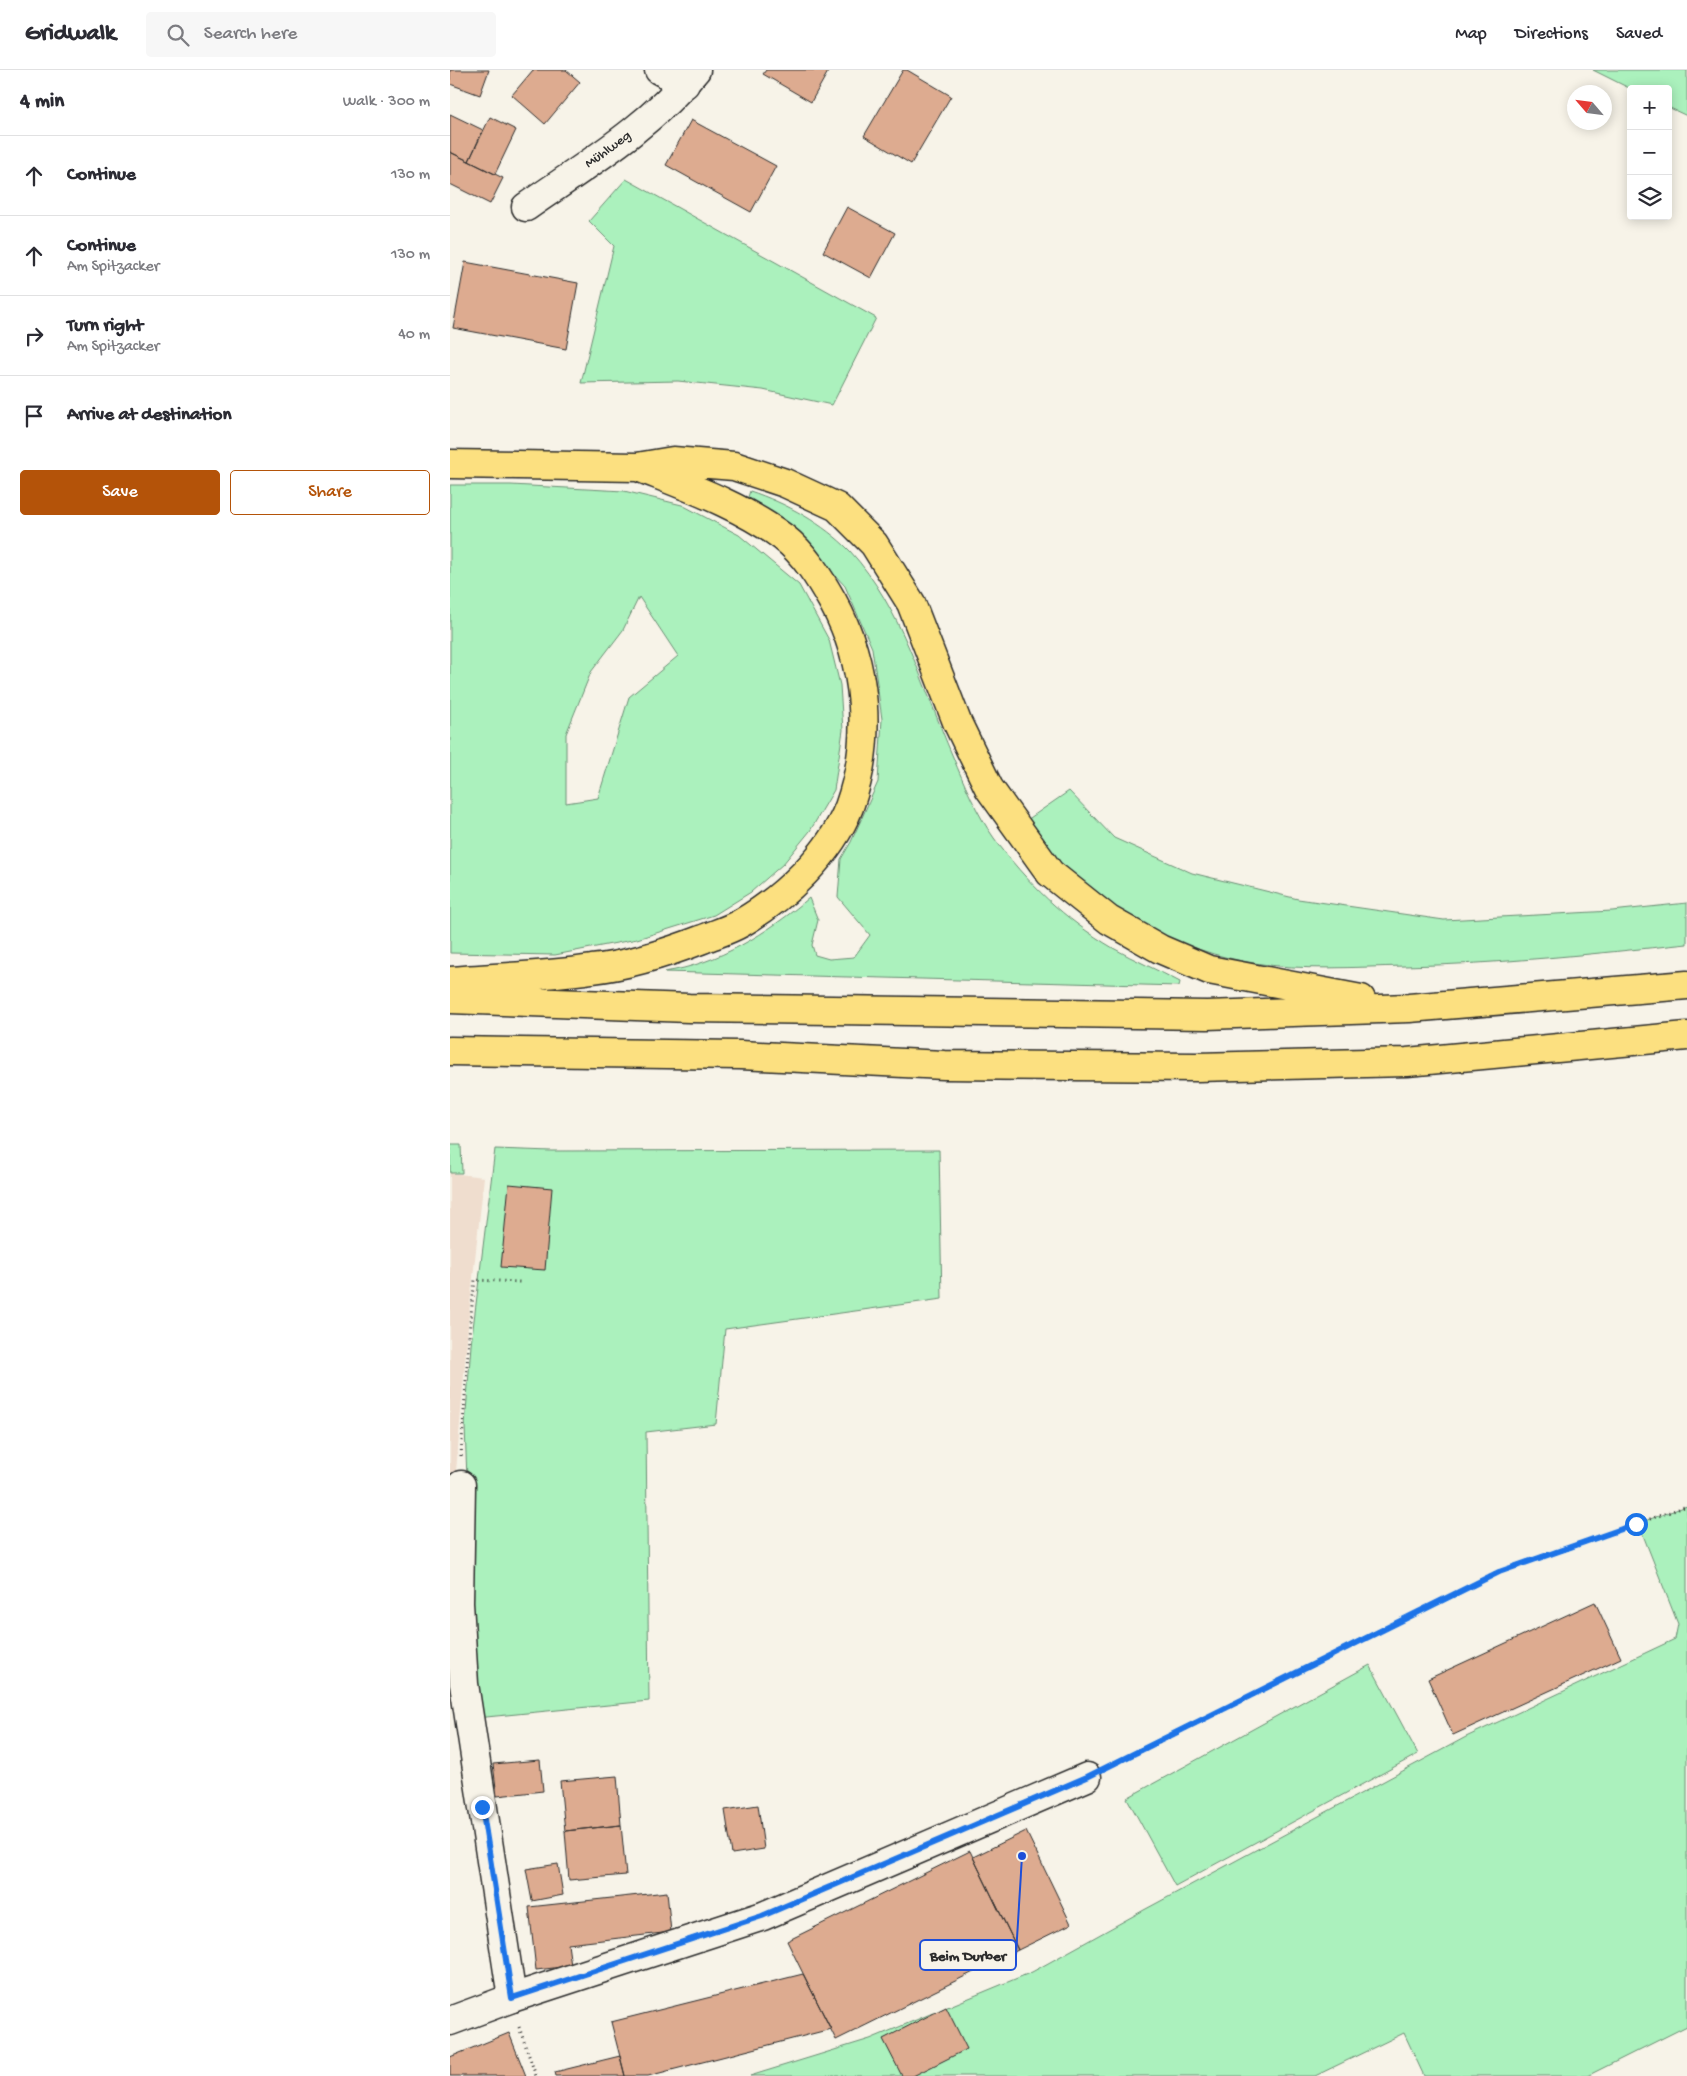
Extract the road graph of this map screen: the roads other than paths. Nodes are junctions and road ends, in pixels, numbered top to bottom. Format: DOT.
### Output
graph roads {
  1 [pos="659,70"];
  2 [pos="690,77"];
  3 [pos="526,207"];
  4 [pos="450,464"];
  5 [pos="637,467"];
  6 [pos="450,980"];
  7 [pos="1687,985"];
  8 [pos="450,999"];
  9 [pos="1409,1008"];
  10 [pos="1687,1036"];
  11 [pos="450,1051"];
  12 [pos="461,1486"];
  13 [pos="1087,1777"];
  14 [pos="512,1998"];
  15 [pos="450,2021"];
  1 -- 2 [label="street, Mühlweg"];
  2 -- 3 [label="street, Mühlweg"];
  4 -- 5 [label="highway"];
  5 -- 6 [label="highway"];
  5 -- 9 [label="highway"];
  7 -- 9 [label="highway"];
  8 -- 9 [label="highway"];
  10 -- 11 [label="highway"];
  12 -- 14 [label="street"];
  13 -- 14 [label="street"];
  14 -- 15 [label="street"];
}
